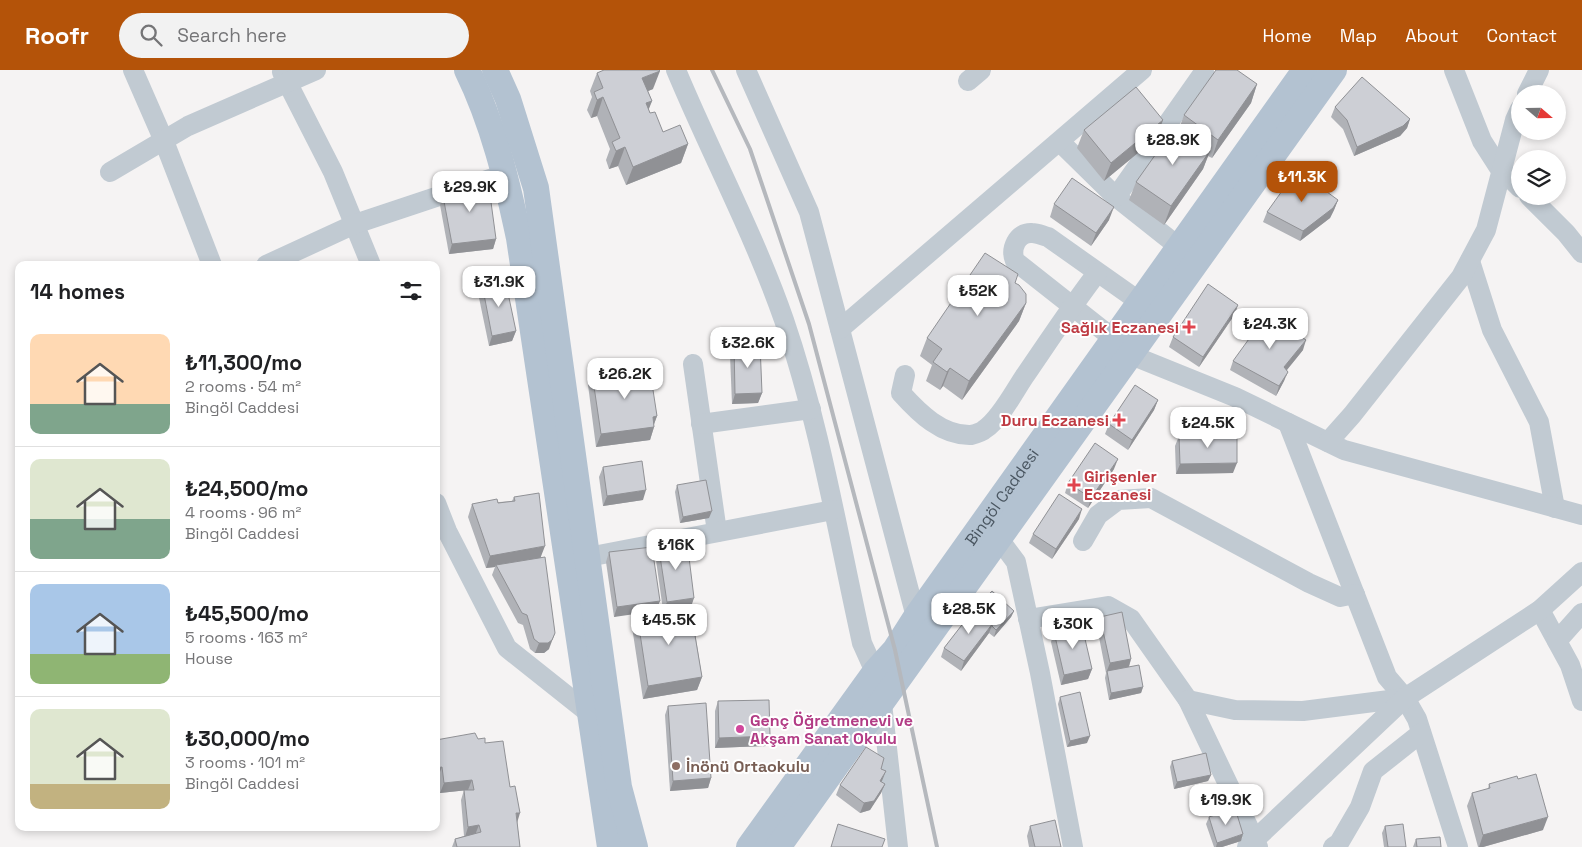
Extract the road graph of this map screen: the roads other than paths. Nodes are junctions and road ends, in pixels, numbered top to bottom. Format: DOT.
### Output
graph roads {
  1 [pos="133,70"];
  2 [pos="316,70"];
  3 [pos="467,70"];
  4 [pos="495,70"];
  5 [pos="676,70"];
  6 [pos="746,70"];
  7 [pos="1142,70"];
  8 [pos="1305,70"];
  9 [pos="1334,70"];
  10 [pos="1454,70"];
  11 [pos="1539,70"];
  12 [pos="1204,72"];
  13 [pos="284,76"];
  14 [pos="1532,85"];
  15 [pos="1511,135"];
  16 [pos="164,141"];
  17 [pos="1060,142"];
  18 [pos="1502,170"];
  19 [pos="110,172"];
  20 [pos="505,174"];
  21 [pos="1511,179"];
  22 [pos="1116,197"];
  23 [pos="1538,205"];
  24 [pos="355,224"];
  25 [pos="1179,247"];
  26 [pos="1582,254"];
  27 [pos="1470,260"];
  28 [pos="210,261"];
  29 [pos="275,261"];
  30 [pos="369,261"];
  31 [pos="1097,273"];
  32 [pos="1140,302"];
  33 [pos="1072,305"];
  34 [pos="840,329"];
  35 [pos="1122,347"];
  36 [pos="693,364"];
  37 [pos="905,375"];
  38 [pos="811,409"];
  39 [pos="1288,423"];
  40 [pos="701,424"];
  41 [pos="1328,442"];
  42 [pos="1555,508"];
  43 [pos="833,510"];
  44 [pos="440,513"];
  45 [pos="1582,515"];
  46 [pos="717,532"];
  47 [pos="972,537"];
  48 [pos="999,539"];
  49 [pos="1083,541"];
  50 [pos="588,557"];
  51 [pos="1582,572"];
  52 [pos="1354,594"];
  53 [pos="1540,610"];
  54 [pos="1582,613"];
  55 [pos="916,616"];
  56 [pos="1028,620"];
  57 [pos="1557,641"];
  58 [pos="875,672"];
  59 [pos="1405,698"];
  60 [pos="1188,700"];
  61 [pos="1582,701"];
  62 [pos="882,703"];
  63 [pos="590,714"];
  64 [pos="1421,733"];
  65 [pos="1253,845"];
  66 [pos="610,847"];
  67 [pos="635,847"];
  68 [pos="749,847"];
  69 [pos="778,847"];
  70 [pos="898,847"];
  71 [pos="1073,847"];
  72 [pos="1334,847"];
  73 [pos="1458,847"];
  1 -- 16 [label="street"];
  2 -- 13 [label="street"];
  3 -- 20 [label="main road"];
  4 -- 50 [label="main road"];
  5 -- 38 [label="street"];
  6 -- 34 [label="street"];
  7 -- 17 [label="street"];
  8 -- 25 [label="main road, Bingöl Caddesi"];
  9 -- 35 [label="main road, Bingöl Caddesi"];
  10 -- 18 [label="street"];
  11 -- 14 [label="street"];
  12 -- 22 [label="street"];
  13 -- 16 [label="street"];
  13 -- 24 [label="street"];
  15 -- 18 [label="street"];
  16 -- 19 [label="street"];
  16 -- 28 [label="street"];
  17 -- 22 [label="street"];
  17 -- 34 [label="street"];
  18 -- 21 [label="street"];
  18 -- 27 [label="street"];
  20 -- 24 [label="street"];
  20 -- 63 [label="main road"];
  22 -- 25 [label="street"];
  23 -- 26 [label="street"];
  24 -- 29 [label="street"];
  24 -- 30 [label="street"];
  25 -- 32 [label="main road, Bingöl Caddesi"];
  27 -- 41 [label="street"];
  27 -- 42 [label="street"];
  31 -- 32 [label="street"];
  31 -- 33 [label="street"];
  31 -- 33 [label="street"];
  32 -- 35 [label="main road, Bingöl Caddesi"];
  33 -- 35 [label="street"];
  33 -- 37 [label="street"];
  34 -- 55 [label="street"];
  35 -- 39 [label="street"];
  35 -- 47 [label="main road, Bingöl Caddesi"];
  35 -- 48 [label="main road, Bingöl Caddesi"];
  36 -- 40 [label="street"];
  38 -- 40 [label="street"];
  38 -- 43 [label="street"];
  39 -- 41 [label="street"];
  39 -- 52 [label="street"];
  40 -- 46 [label="street"];
  41 -- 42 [label="street"];
  42 -- 45 [label="street"];
  43 -- 46 [label="street"];
  43 -- 58 [label="street"];
  44 -- 63 [label="street"];
  46 -- 50 [label="street"];
  47 -- 48 [label="street"];
  47 -- 55 [label="main road, Bingöl Caddesi"];
  48 -- 56 [label="street"];
  48 -- 62 [label="main road, Bingöl Caddesi"];
  49 -- 52 [label="street"];
  50 -- 67 [label="main road"];
  51 -- 53 [label="street"];
  52 -- 59 [label="street"];
  53 -- 57 [label="street"];
  53 -- 59 [label="street"];
  54 -- 57 [label="street"];
  55 -- 58 [label="main road, Bingöl Caddesi"];
  56 -- 60 [label="street"];
  56 -- 71 [label="street"];
  57 -- 61 [label="street"];
  58 -- 62 [label="street"];
  58 -- 68 [label="main road, Bingöl Caddesi"];
  59 -- 60 [label="street"];
  59 -- 64 [label="street"];
  59 -- 65 [label="street"];
  60 -- 65 [label="street"];
  62 -- 69 [label="main road, Bingöl Caddesi"];
  62 -- 70 [label="street"];
  63 -- 66 [label="main road"];
  64 -- 72 [label="street"];
  64 -- 73 [label="street"];
}
